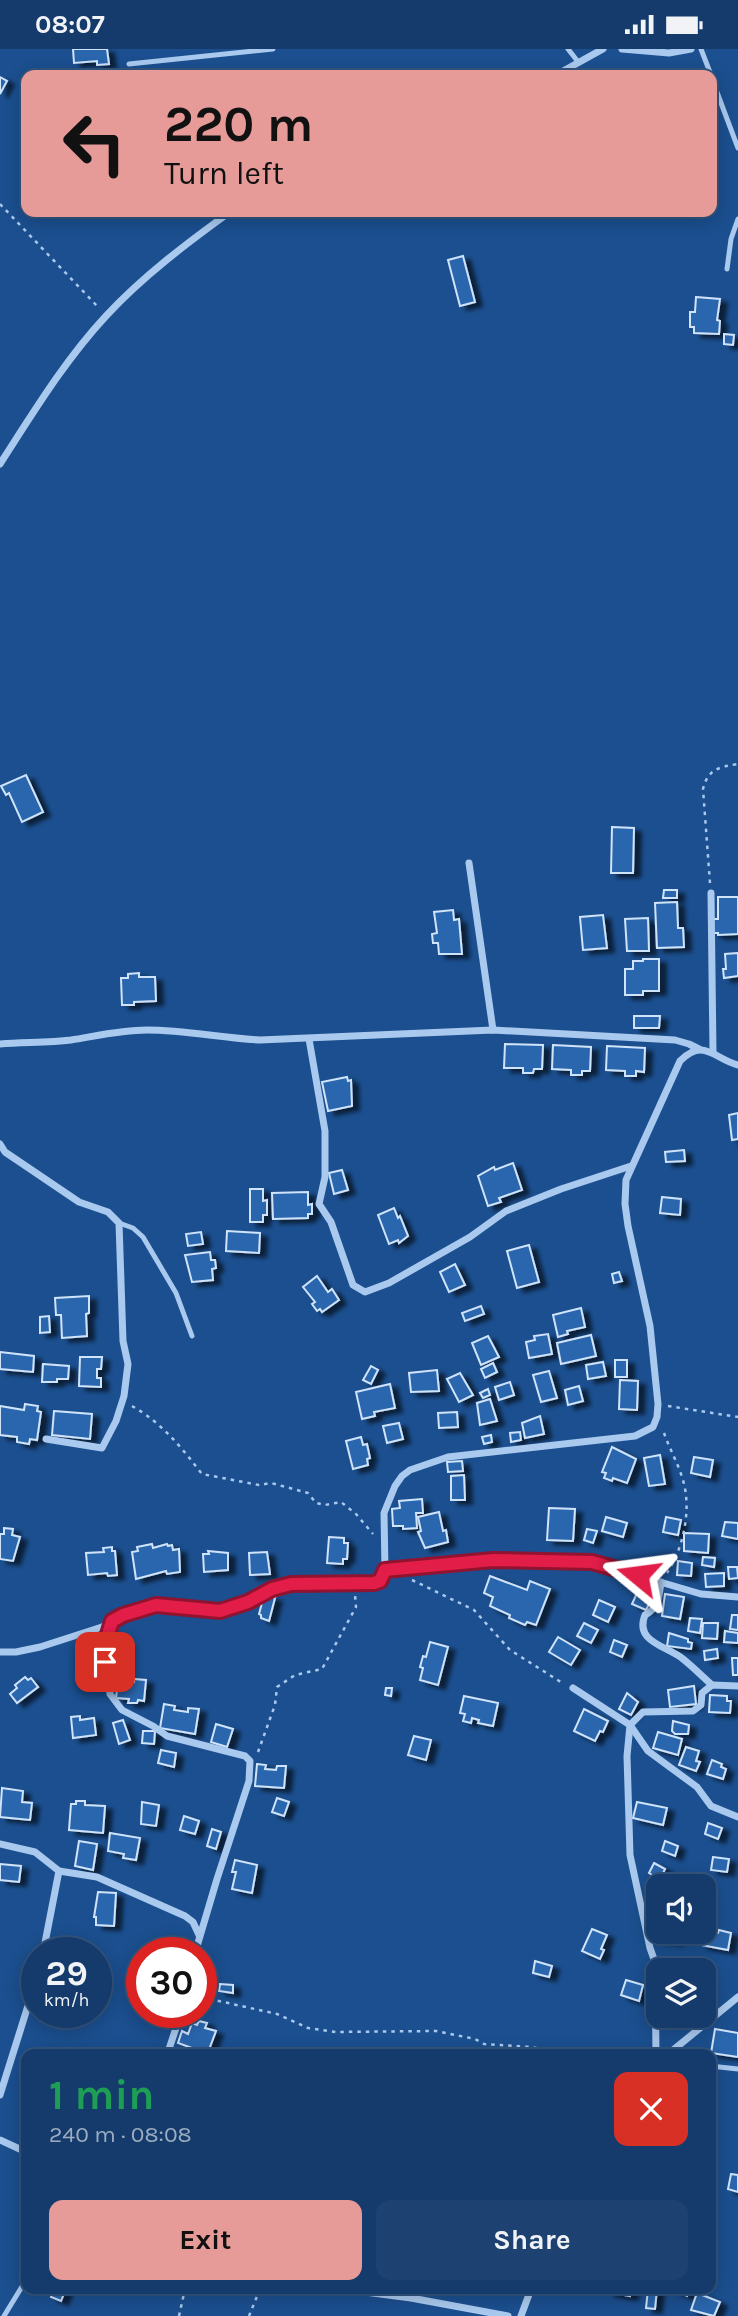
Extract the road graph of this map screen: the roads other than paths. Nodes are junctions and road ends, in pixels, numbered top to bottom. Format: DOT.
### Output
graph roads {
  1 [pos="272,49"];
  2 [pos="568,49"];
  3 [pos="603,49"];
  4 [pos="622,49"];
  5 [pos="691,49"];
  6 [pos="701,49"];
  7 [pos="579,63"];
  8 [pos="129,64"];
  9 [pos="566,70"];
  10 [pos="709,70"];
  11 [pos="717,91"];
  12 [pos="738,148"];
  13 [pos="224,217"];
  14 [pos="738,219"];
  15 [pos="727,269"];
  16 [pos="0,464"];
  17 [pos="470,863"];
  18 [pos="711,893"];
  19 [pos="493,1030"];
  20 [pos="309,1039"];
  21 [pos="0,1044"];
  22 [pos="699,1049"];
  23 [pos="713,1052"];
  24 [pos="738,1065"];
  25 [pos="0,1144"];
  26 [pos="3,1154"];
  27 [pos="631,1166"];
  28 [pos="119,1223"];
  29 [pos="191,1336"];
  30 [pos="46,1439"];
  31 [pos="385,1570"];
  32 [pos="661,1581"];
  33 [pos="738,1597"];
  34 [pos="112,1621"];
  35 [pos="0,1652"];
  36 [pos="712,1685"];
  37 [pos="738,1686"];
  38 [pos="573,1688"];
  39 [pos="630,1725"];
  40 [pos="738,1817"];
  41 [pos="0,1844"];
  42 [pos="59,1871"];
  43 [pos="199,1936"];
  44 [pos="46,1937"];
  45 [pos="738,1997"];
  46 [pos="21,2028"];
  47 [pos="176,2028"];
  48 [pos="169,2049"];
  49 [pos="656,2049"];
  50 [pos="674,2049"];
  51 [pos="716,2067"];
  52 [pos="738,2069"];
  53 [pos="0,2095"];
  54 [pos="0,2140"];
  55 [pos="21,2150"];
  56 [pos="21,2288"];
  57 [pos="380,2294"];
  58 [pos="529,2294"];
  59 [pos="4,2316"];
  60 [pos="508,2316"];
  61 [pos="521,2316"];
  1 -- 8 [label="lane"];
  2 -- 7 [label="lane"];
  3 -- 7 [label="street"];
  4 -- 5 [label="street"];
  6 -- 10 [label="lane"];
  7 -- 9 [label="street"];
  11 -- 12 [label="lane"];
  13 -- 16 [label="street"];
  14 -- 15 [label="lane"];
  17 -- 19 [label="street"];
  18 -- 23 [label="street"];
  19 -- 20 [label="street"];
  19 -- 22 [label="street"];
  20 -- 21 [label="street"];
  20 -- 27 [label="street"];
  22 -- 23 [label="street"];
  22 -- 27 [label="street"];
  23 -- 24 [label="street"];
  25 -- 26 [label="street"];
  26 -- 28 [label="street"];
  27 -- 31 [label="street"];
  28 -- 29 [label="lane"];
  28 -- 30 [label="street"];
  31 -- 32 [label="street"];
  31 -- 34 [label="street"];
  32 -- 33 [label="street"];
  32 -- 36 [label="street"];
  34 -- 35 [label="street"];
  34 -- 43 [label="street"];
  36 -- 37 [label="street"];
  36 -- 39 [label="street"];
  38 -- 39 [label="street"];
  39 -- 40 [label="street"];
  39 -- 49 [label="street"];
  41 -- 42 [label="street"];
  42 -- 43 [label="street"];
  42 -- 44 [label="street"];
  45 -- 50 [label="street"];
  46 -- 53 [label="street"];
  47 -- 48 [label="street"];
  51 -- 52 [label="lane"];
  54 -- 55 [label="street"];
  56 -- 59 [label="lane"];
  57 -- 60 [label="street"];
  58 -- 61 [label="street"];
}
